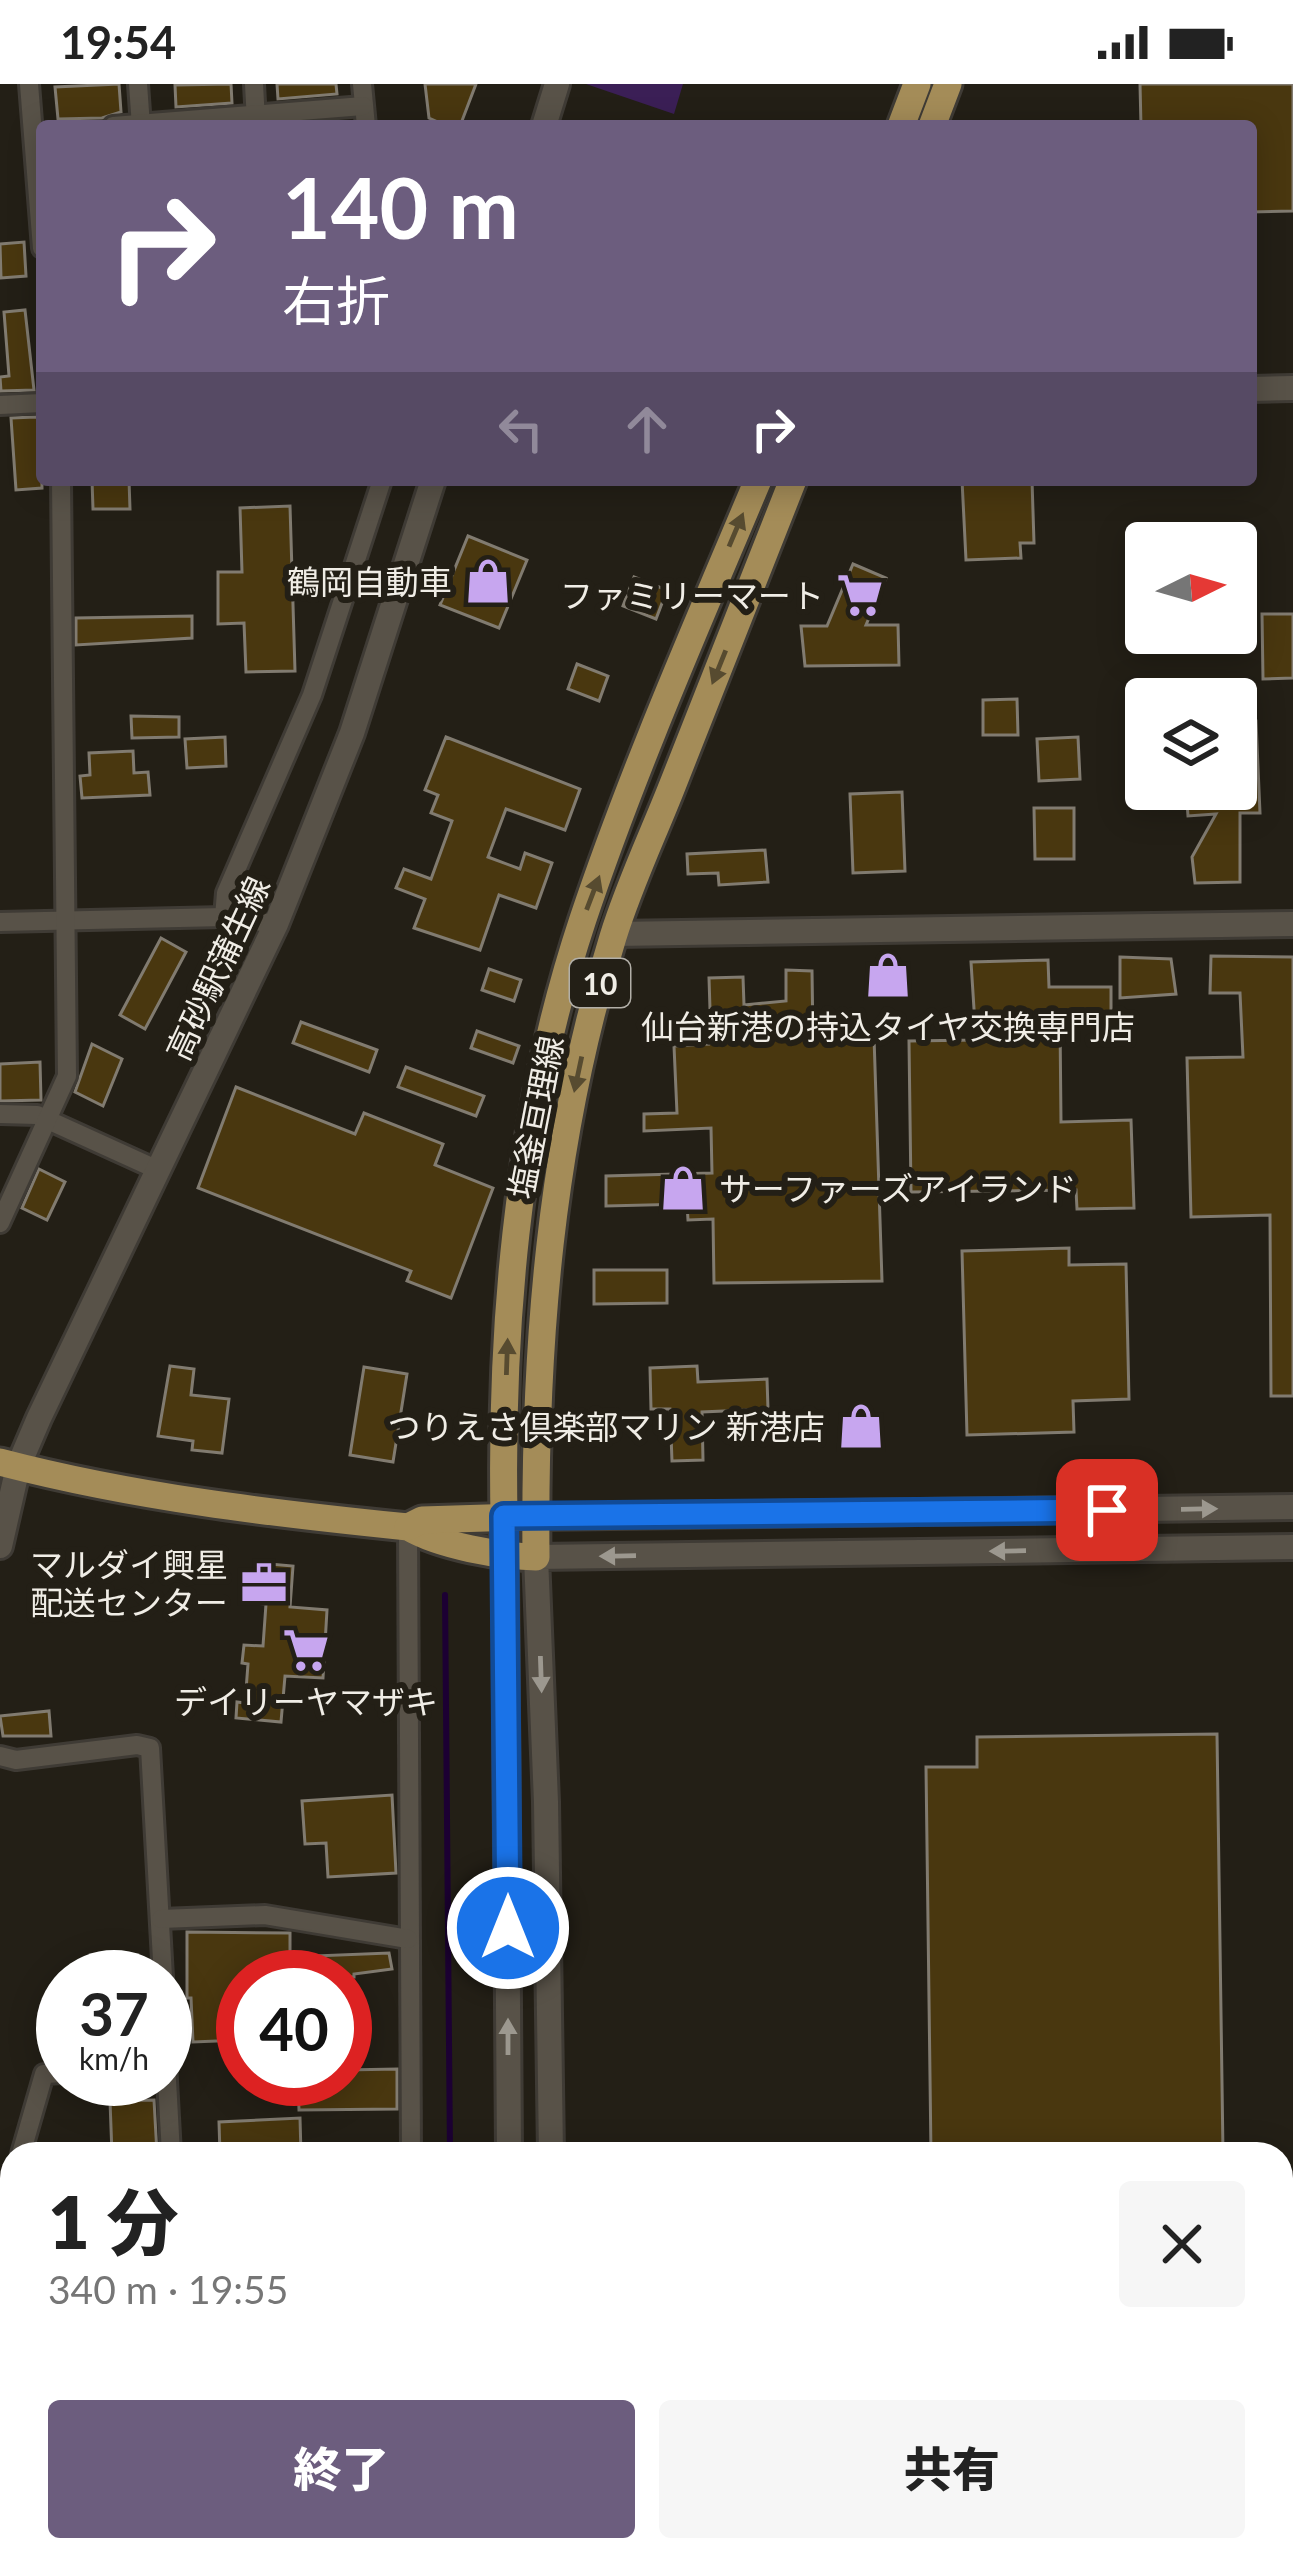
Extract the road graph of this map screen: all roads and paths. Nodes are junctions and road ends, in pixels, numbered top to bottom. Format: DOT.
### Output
graph roads {
  1 [pos="29,84"];
  2 [pos="138,84"];
  3 [pos="254,84"];
  4 [pos="362,84"];
  5 [pos="556,84"];
  6 [pos="917,84"];
  7 [pos="948,84"];
  8 [pos="364,116"];
  9 [pos="141,120"];
  10 [pos="256,120"];
  11 [pos="546,120"];
  12 [pos="903,120"];
  13 [pos="934,120"];
  14 [pos="36,126"];
  15 [pos="1293,388"];
  16 [pos="1257,389"];
  17 [pos="36,403"];
  18 [pos="0,405"];
  19 [pos="61,486"];
  20 [pos="380,486"];
  21 [pos="431,486"];
  22 [pos="755,486"];
  23 [pos="791,486"];
  24 [pos="224,917"];
  25 [pos="68,921"];
  26 [pos="0,922"];
  27 [pos="276,924"];
  28 [pos="1293,924"];
  29 [pos="614,934"];
  30 [pos="0,1114"];
  31 [pos="50,1121"];
  32 [pos="158,1170"];
  33 [pos="0,1223"];
  34 [pos="6,1467"];
  35 [pos="1293,1508"];
  36 [pos="504,1516"];
  37 [pos="536,1517"];
  38 [pos="417,1527"];
  39 [pos="463,1531"];
  40 [pos="0,1546"];
  41 [pos="1293,1547"];
  42 [pos="505,1556"];
  43 [pos="536,1557"];
  44 [pos="0,1756"];
  45 [pos="161,1919"];
  46 [pos="407,1939"];
  47 [pos="162,1950"];
  48 [pos="36,2102"];
  49 [pos="168,2106"];
  50 [pos="24,2142"];
  51 [pos="170,2142"];
  52 [pos="411,2142"];
  53 [pos="509,2142"];
  54 [pos="551,2142"];
  1 -- 14 [label="street"];
  2 -- 9 [label="street"];
  3 -- 10 [label="street"];
  4 -- 8 [label="street"];
  5 -- 11 [label="street"];
  6 -- 12 [label="main road"];
  7 -- 13 [label="main road"];
  8 -- 10 [label="street"];
  15 -- 16 [label="street"];
  17 -- 18 [label="street"];
  19 -- 25 [label="street"];
  20 -- 24 [label="street"];
  21 -- 27 [label="street, 高砂駅蒲生線"];
  36 -- 22 [label="main road, 塩釜亘理線 / 10, one-way"];
  23 -- 29 [label="main road, 塩釜亘理線 / 10, one-way"];
  24 -- 25 [label="street"];
  24 -- 27 [label="street"];
  25 -- 26 [label="street"];
  25 -- 31 [label="street"];
  27 -- 32 [label="street, 高砂駅蒲生線"];
  28 -- 29 [label="street"];
  29 -- 37 [label="main road, 塩釜亘理線 / 10, one-way"];
  30 -- 31 [label="street"];
  31 -- 32 [label="street"];
  31 -- 33 [label="street"];
  32 -- 34 [label="street, 高砂駅蒲生線"];
  34 -- 38 [label="main road"];
  34 -- 40 [label="street, 高砂駅蒲生線"];
  37 -- 35 [label="street, one-way"];
  36 -- 37 [label="main road"];
  36 -- 39 [label="main road"];
  36 -- 42 [label="main road, 塩釜亘理線 / 10"];
  37 -- 43 [label="main road, 塩釜亘理線 / 10"];
  38 -- 39 [label="main road"];
  38 -- 46 [label="street"];
  39 -- 42 [label="main road"];
  41 -- 43 [label="street, one-way"];
  42 -- 43 [label="main road"];
  53 -- 42 [label="street, one-way"];
  43 -- 54 [label="street, one-way"];
  44 -- 45 [label="street"];
  45 -- 46 [label="street"];
  45 -- 47 [label="street"];
  46 -- 52 [label="street"];
  48 -- 50 [label="street"];
  49 -- 51 [label="street"];
}
